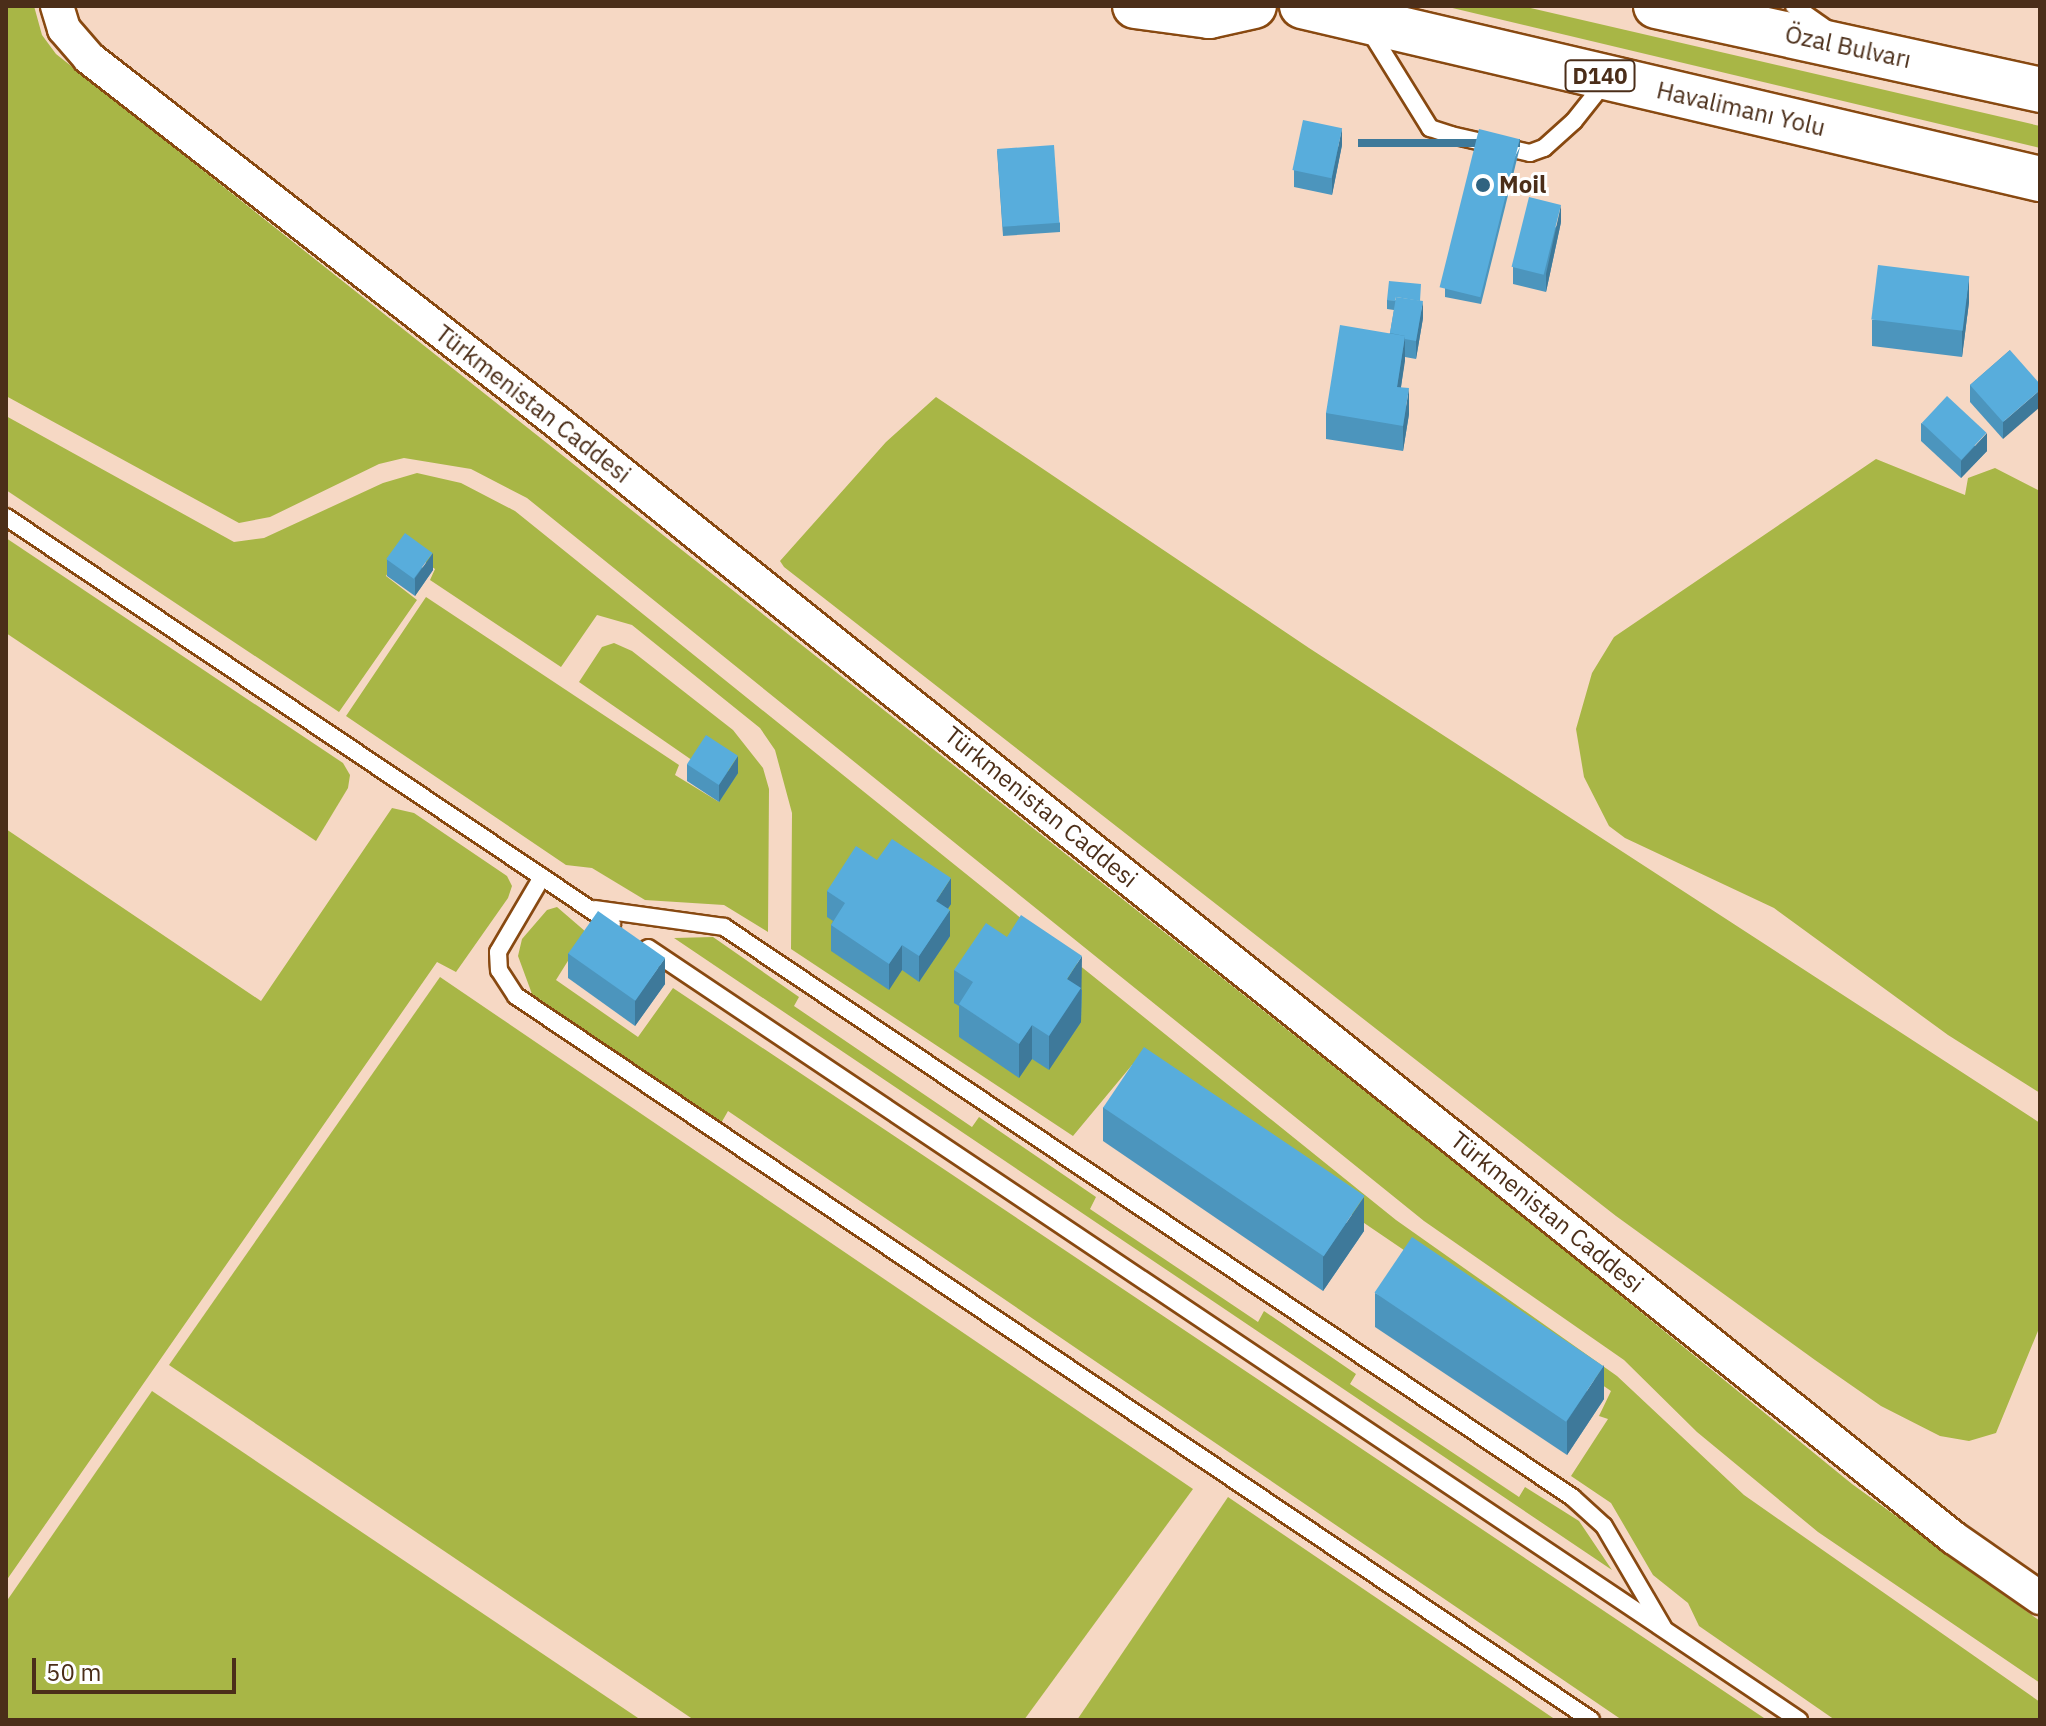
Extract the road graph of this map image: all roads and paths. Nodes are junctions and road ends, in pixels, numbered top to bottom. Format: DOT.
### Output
graph roads {
  1 [pos="57,6"];
  2 [pos="1135,6"];
  3 [pos="1254,6"];
  4 [pos="1302,6"];
  5 [pos="1656,6"];
  6 [pos="1794,6"];
  7 [pos="1364,21"];
  8 [pos="1853,47"];
  9 [pos="1608,78"];
  10 [pos="2040,90"];
  11 [pos="2040,179"];
  12 [pos="6,517"];
  13 [pos="542,877"];
  14 [pos="589,909"];
  15 [pos="2040,1598"];
  16 [pos="1665,1630"];
  17 [pos="1591,1720"];
  18 [pos="1799,1720"];
  1 -- 15 [label="street, Türkmenistan Caddesi"];
  2 -- 3 [label="highway"];
  4 -- 7 [label="highway, Havalimanı Yolu / D140"];
  5 -- 8 [label="highway, Özal Bulvarı"];
  6 -- 8 [label="lane"];
  7 -- 9 [label="highway, Havalimanı Yolu / D140"];
  7 -- 9 [label="lane"];
  8 -- 10 [label="highway, Özal Bulvarı"];
  9 -- 11 [label="highway, Havalimanı Yolu / D140"];
  12 -- 13 [label="lane"];
  13 -- 14 [label="lane"];
  13 -- 17 [label="lane"];
  14 -- 16 [label="lane"];
  14 -- 16 [label="lane"];
  16 -- 18 [label="lane"];
}
